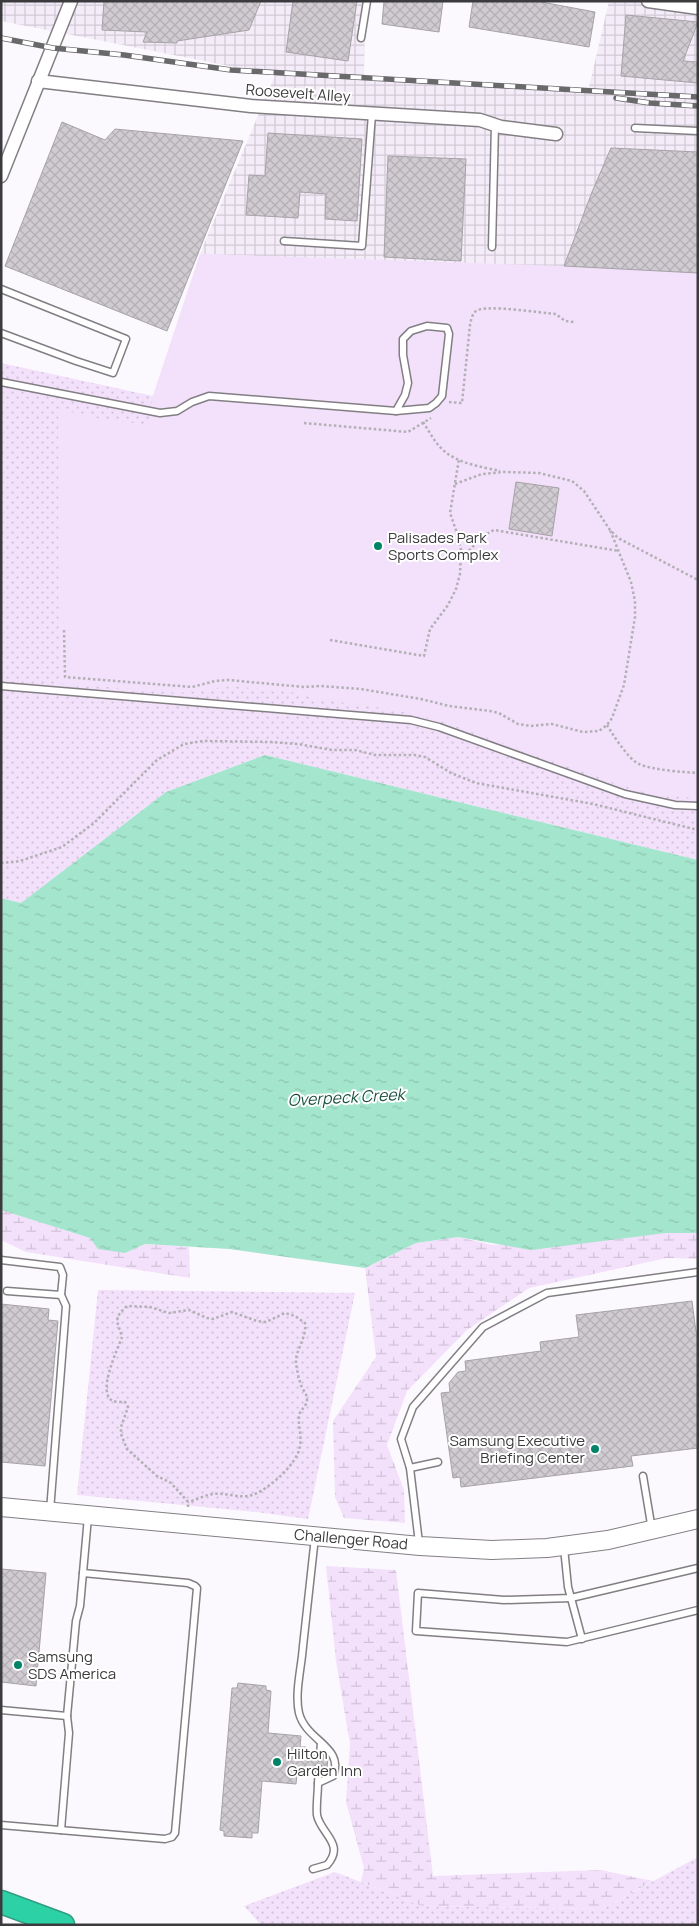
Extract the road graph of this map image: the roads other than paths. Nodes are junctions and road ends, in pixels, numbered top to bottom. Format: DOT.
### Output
graph roads {
  1 [pos="71,1"];
  2 [pos="366,1"];
  3 [pos="648,1"];
  4 [pos="698,8"];
  5 [pos="361,38"];
  6 [pos="38,81"];
  7 [pos="372,114"];
  8 [pos="495,126"];
  9 [pos="635,128"];
  10 [pos="698,131"];
  11 [pos="556,134"];
  12 [pos="4,162"];
  13 [pos="1,176"];
  14 [pos="284,242"];
  15 [pos="492,247"];
  16 [pos="1,289"];
  17 [pos="1,333"];
  18 [pos="1,382"];
  19 [pos="396,411"];
  20 [pos="1,686"];
  21 [pos="698,806"];
  22 [pos="1,1260"];
  23 [pos="698,1272"];
  24 [pos="7,1291"];
  25 [pos="61,1295"];
  26 [pos="46,1460"];
  27 [pos="55,1460"];
  28 [pos="438,1462"];
  29 [pos="410,1468"];
  30 [pos="643,1476"];
  31 [pos="1,1508"];
  32 [pos="50,1512"];
  33 [pos="88,1515"];
  34 [pos="698,1519"];
  35 [pos="652,1531"];
  36 [pos="315,1536"];
  37 [pos="420,1546"];
  38 [pos="564,1546"];
  39 [pos="698,1568"];
  40 [pos="83,1573"];
  41 [pos="571,1598"];
  42 [pos="698,1610"];
  43 [pos="582,1639"];
  44 [pos="1,1710"];
  45 [pos="67,1716"];
  46 [pos="321,1743"];
  47 [pos="320,1756"];
  48 [pos="319,1769"];
  49 [pos="318,1783"];
  50 [pos="1,1825"];
  51 [pos="61,1830"];
  52 [pos="313,1869"];
  53 [pos="1,1902"];
  54 [pos="63,1925"];
  1 -- 6 [label="street"];
  2 -- 5 [label="lane"];
  3 -- 4 [label="street"];
  6 -- 7 [label="street, Roosevelt Alley"];
  6 -- 12 [label="street"];
  7 -- 8 [label="street, Roosevelt Alley"];
  7 -- 14 [label="lane"];
  8 -- 11 [label="street, Roosevelt Alley"];
  8 -- 15 [label="lane"];
  9 -- 10 [label="lane"];
  12 -- 13 [label="street"];
  16 -- 17 [label="lane"];
  18 -- 19 [label="lane"];
  19 -- 19 [label="lane"];
  20 -- 21 [label="lane"];
  22 -- 25 [label="lane"];
  23 -- 29 [label="lane"];
  24 -- 25 [label="lane"];
  25 -- 27 [label="lane"];
  26 -- 27 [label="lane"];
  27 -- 32 [label="lane"];
  28 -- 29 [label="lane"];
  29 -- 37 [label="lane"];
  30 -- 35 [label="lane"];
  31 -- 32 [label="main road, Challenger Road"];
  32 -- 33 [label="main road, Challenger Road"];
  33 -- 36 [label="main road, Challenger Road"];
  33 -- 40 [label="lane"];
  34 -- 35 [label="main road, Challenger Road"];
  35 -- 38 [label="main road, Challenger Road"];
  36 -- 37 [label="main road, Challenger Road"];
  36 -- 46 [label="lane"];
  37 -- 38 [label="main road, Challenger Road"];
  38 -- 41 [label="lane"];
  39 -- 41 [label="lane"];
  40 -- 45 [label="lane"];
  40 -- 51 [label="lane"];
  41 -- 43 [label="lane"];
  41 -- 43 [label="lane"];
  42 -- 43 [label="lane"];
  44 -- 45 [label="lane"];
  45 -- 51 [label="lane"];
  46 -- 47 [label="lane"];
  46 -- 49 [label="lane"];
  48 -- 49 [label="lane"];
  49 -- 52 [label="lane"];
  50 -- 51 [label="lane"];
  53 -- 54 [label="highway"];
}
